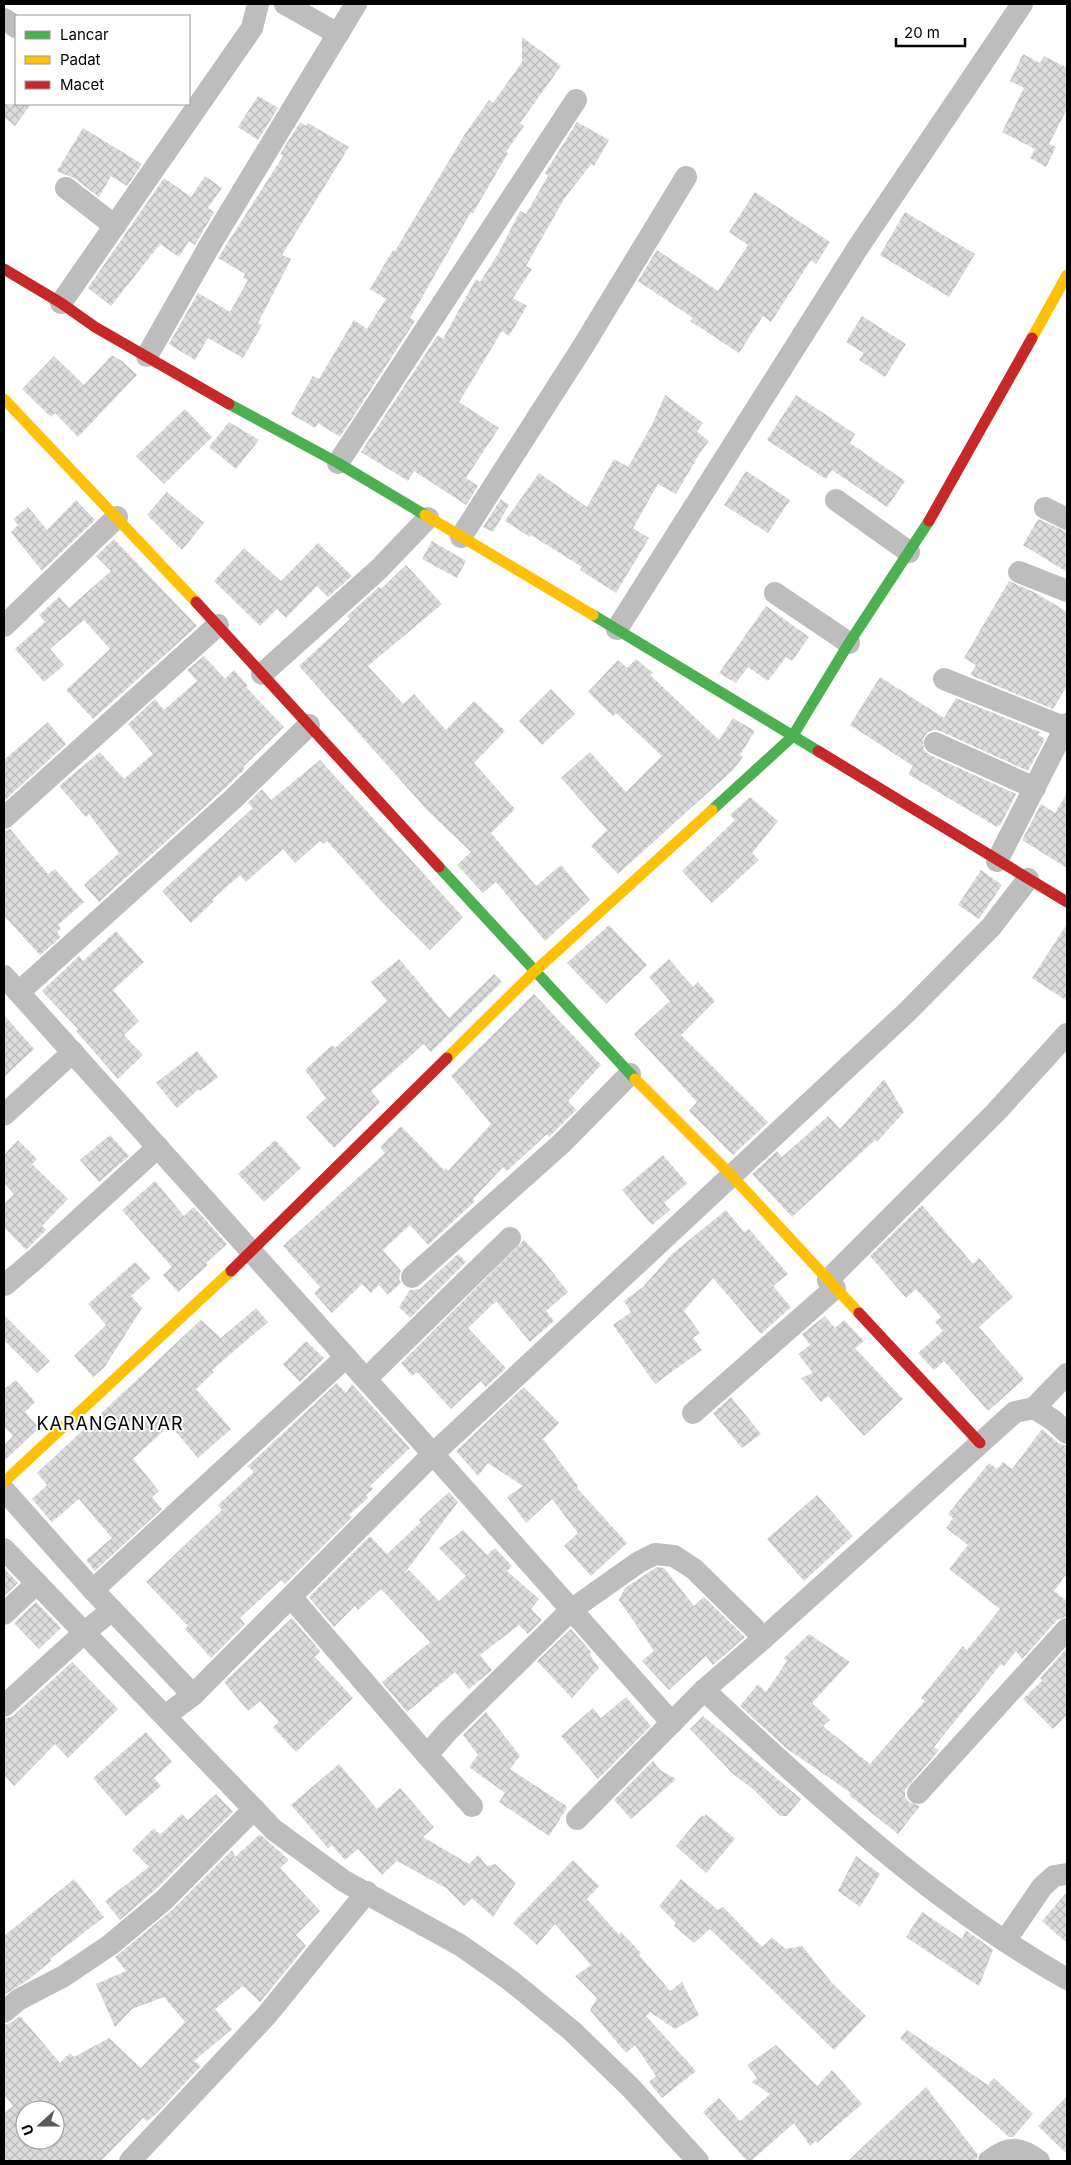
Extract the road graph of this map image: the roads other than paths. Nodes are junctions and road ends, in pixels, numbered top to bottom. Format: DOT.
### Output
graph roads {
  1 [pos="258,4"];
  2 [pos="285,4"];
  3 [pos="356,4"];
  4 [pos="1022,4"];
  5 [pos="4,19"];
  6 [pos="15,26"];
  7 [pos="338,34"];
  8 [pos="576,100"];
  9 [pos="686,178"];
  10 [pos="66,188"];
  11 [pos="115,226"];
  12 [pos="4,269"];
  13 [pos="1067,275"];
  14 [pos="62,304"];
  15 [pos="147,356"];
  16 [pos="4,399"];
  17 [pos="338,463"];
  18 [pos="836,500"];
  19 [pos="1045,508"];
  20 [pos="117,517"];
  21 [pos="428,518"];
  22 [pos="1067,519"];
  23 [pos="461,537"];
  24 [pos="909,552"];
  25 [pos="1020,572"];
  26 [pos="1067,591"];
  27 [pos="775,593"];
  28 [pos="218,625"];
  29 [pos="4,626"];
  30 [pos="617,629"];
  31 [pos="849,643"];
  32 [pos="262,674"];
  33 [pos="944,679"];
  34 [pos="309,725"];
  35 [pos="1066,726"];
  36 [pos="792,737"];
  37 [pos="935,743"];
  38 [pos="1035,788"];
  39 [pos="4,818"];
  40 [pos="997,861"];
  41 [pos="1028,879"];
  42 [pos="1067,902"];
  43 [pos="534,972"];
  44 [pos="4,976"];
  45 [pos="19,992"];
  46 [pos="1067,1034"];
  47 [pos="73,1052"];
  48 [pos="630,1074"];
  49 [pos="4,1115"];
  50 [pos="158,1147"];
  51 [pos="732,1176"];
  52 [pos="510,1238"];
  53 [pos="252,1251"];
  54 [pos="412,1277"];
  55 [pos="832,1284"];
  56 [pos="4,1285"];
  57 [pos="346,1357"];
  58 [pos="1067,1374"];
  59 [pos="366,1379"];
  60 [pos="1034,1408"];
  61 [pos="693,1413"];
  62 [pos="1067,1433"];
  63 [pos="980,1443"];
  64 [pos="433,1454"];
  65 [pos="4,1482"];
  66 [pos="4,1490"];
  67 [pos="4,1549"];
  68 [pos="37,1583"];
  69 [pos="93,1590"];
  70 [pos="291,1596"];
  71 [pos="112,1610"];
  72 [pos="571,1610"];
  73 [pos="4,1614"];
  74 [pos="1067,1629"];
  75 [pos="85,1632"];
  76 [pos="764,1638"];
  77 [pos="704,1690"];
  78 [pos="4,1706"];
  79 [pos="179,1706"];
  80 [pos="672,1723"];
  81 [pos="427,1756"];
  82 [pos="918,1793"];
  83 [pos="472,1806"];
  84 [pos="254,1809"];
  85 [pos="577,1819"];
  86 [pos="1067,1874"];
  87 [pos="367,1892"];
  88 [pos="1005,1940"];
  89 [pos="1067,1980"];
  90 [pos="4,2012"];
  91 [pos="130,2161"];
  92 [pos="698,2161"];
  93 [pos="989,2161"];
  94 [pos="1039,2161"];
  1 -- 11 [label="street"];
  2 -- 7 [label="street"];
  3 -- 7 [label="street"];
  4 -- 30 [label="street"];
  5 -- 6 [label="street"];
  7 -- 15 [label="street"];
  8 -- 17 [label="street"];
  9 -- 23 [label="street"];
  10 -- 11 [label="street"];
  11 -- 14 [label="street"];
  12 -- 14 [label="street"];
  13 -- 24 [label="street"];
  14 -- 15 [label="street"];
  15 -- 17 [label="street"];
  16 -- 20 [label="street"];
  17 -- 21 [label="street"];
  18 -- 24 [label="street"];
  19 -- 22 [label="street"];
  20 -- 28 [label="street"];
  20 -- 29 [label="street"];
  21 -- 23 [label="street"];
  21 -- 32 [label="street"];
  23 -- 30 [label="street"];
  24 -- 31 [label="street"];
  25 -- 26 [label="street"];
  27 -- 31 [label="street"];
  28 -- 32 [label="street"];
  28 -- 39 [label="street"];
  30 -- 36 [label="street"];
  31 -- 36 [label="street"];
  32 -- 34 [label="street"];
  33 -- 35 [label="street"];
  34 -- 43 [label="street"];
  34 -- 45 [label="street"];
  35 -- 38 [label="street"];
  36 -- 40 [label="street"];
  36 -- 43 [label="street"];
  37 -- 38 [label="street"];
  38 -- 40 [label="street"];
  40 -- 41 [label="street"];
  41 -- 42 [label="street"];
  41 -- 51 [label="street"];
  43 -- 48 [label="street"];
  43 -- 53 [label="street"];
  44 -- 45 [label="street"];
  45 -- 47 [label="street"];
  46 -- 55 [label="street"];
  47 -- 49 [label="street"];
  47 -- 50 [label="street"];
  48 -- 51 [label="street"];
  48 -- 54 [label="street"];
  50 -- 53 [label="street"];
  50 -- 56 [label="street"];
  51 -- 55 [label="street"];
  51 -- 64 [label="street"];
  52 -- 59 [label="street"];
  53 -- 57 [label="street"];
  53 -- 65 [label="street"];
  55 -- 61 [label="street"];
  55 -- 63 [label="street"];
  57 -- 59 [label="street"];
  57 -- 69 [label="street"];
  58 -- 60 [label="street"];
  59 -- 64 [label="street"];
  60 -- 62 [label="street"];
  60 -- 63 [label="street"];
  63 -- 76 [label="street"];
  64 -- 70 [label="street"];
  64 -- 72 [label="street"];
  66 -- 69 [label="street"];
  67 -- 68 [label="street"];
  68 -- 73 [label="street"];
  68 -- 75 [label="street"];
  69 -- 71 [label="street"];
  70 -- 79 [label="street"];
  70 -- 81 [label="street"];
  71 -- 75 [label="street"];
  71 -- 79 [label="street"];
  72 -- 76 [label="street"];
  72 -- 80 [label="street"];
  72 -- 81 [label="street"];
  74 -- 82 [label="street"];
  75 -- 78 [label="street"];
  75 -- 79 [label="street"];
  76 -- 77 [label="street"];
  77 -- 80 [label="street"];
  77 -- 88 [label="street"];
  79 -- 84 [label="street"];
  80 -- 85 [label="street"];
  81 -- 83 [label="street"];
  84 -- 87 [label="street"];
  84 -- 90 [label="street"];
  86 -- 88 [label="street"];
  87 -- 91 [label="street"];
  87 -- 92 [label="street"];
  88 -- 89 [label="street"];
  93 -- 94 [label="street"];
}
